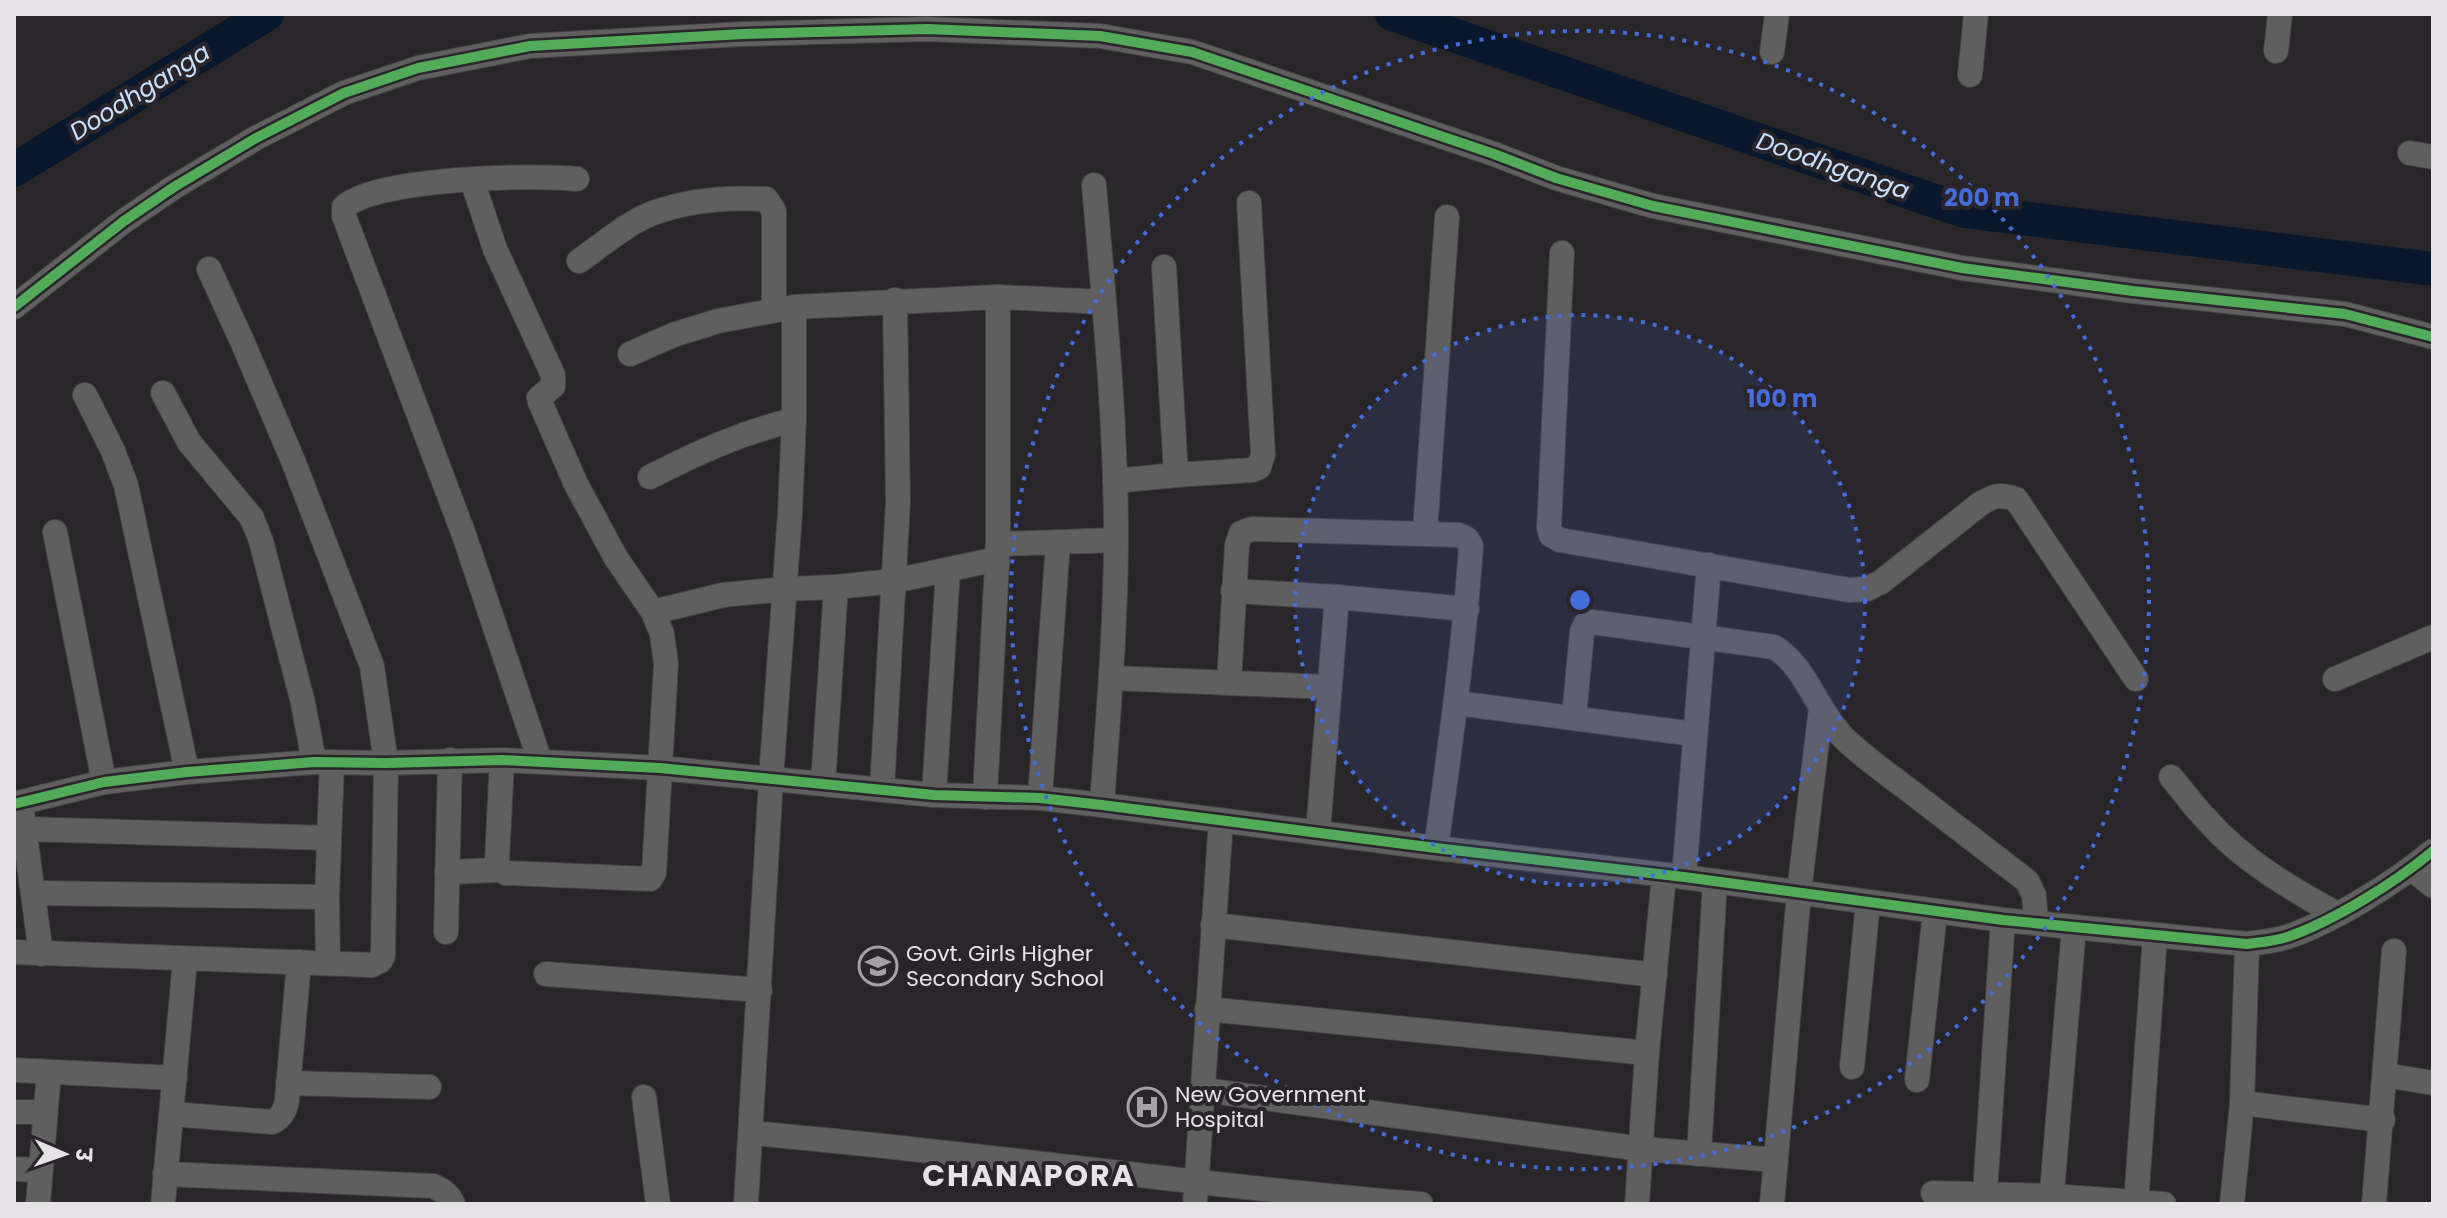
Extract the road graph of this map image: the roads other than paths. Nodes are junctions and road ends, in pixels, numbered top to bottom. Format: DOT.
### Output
graph roads {
  1 [pos="1777,14"];
  2 [pos="1976,14"];
  3 [pos="2280,14"];
  4 [pos="2276,51"];
  5 [pos="1772,52"];
  6 [pos="1970,75"];
  7 [pos="577,179"];
  8 [pos="472,180"];
  9 [pos="1094,185"];
  10 [pos="1249,203"];
  11 [pos="1447,217"];
  12 [pos="1562,253"];
  13 [pos="579,261"];
  14 [pos="1164,267"];
  15 [pos="209,269"];
  16 [pos="998,297"];
  17 [pos="895,300"];
  18 [pos="1104,302"];
  19 [pos="14,307"];
  20 [pos="784,308"];
  21 [pos="2433,337"];
  22 [pos="630,354"];
  23 [pos="163,393"];
  24 [pos="85,395"];
  25 [pos="794,420"];
  26 [pos="1176,475"];
  27 [pos="650,477"];
  28 [pos="1115,481"];
  29 [pos="55,532"];
  30 [pos="1425,532"];
  31 [pos="1116,540"];
  32 [pos="1058,542"];
  33 [pos="998,552"];
  34 [pos="1709,565"];
  35 [pos="948,570"];
  36 [pos="894,581"];
  37 [pos="836,587"];
  38 [pos="785,589"];
  39 [pos="1233,591"];
  40 [pos="1337,597"];
  41 [pos="1467,609"];
  42 [pos="653,612"];
  43 [pos="1704,636"];
  44 [pos="2433,637"];
  45 [pos="1111,678"];
  46 [pos="2136,679"];
  47 [pos="2335,679"];
  48 [pos="1229,682"];
  49 [pos="1330,687"];
  50 [pos="1457,703"];
  51 [pos="1821,708"];
  52 [pos="1574,717"];
  53 [pos="1694,734"];
  54 [pos="450,760"];
  55 [pos="502,760"];
  56 [pos="540,761"];
  57 [pos="323,762"];
  58 [pos="386,763"];
  59 [pos="660,768"];
  60 [pos="187,772"];
  61 [pos="2171,777"];
  62 [pos="771,779"];
  63 [pos="104,782"];
  64 [pos="823,784"];
  65 [pos="882,790"];
  66 [pos="934,795"];
  67 [pos="985,797"];
  68 [pos="1040,798"];
  69 [pos="17,803"];
  70 [pos="1102,805"];
  71 [pos="1221,820"];
  72 [pos="25,829"];
  73 [pos="1318,832"];
  74 [pos="329,838"];
  75 [pos="1436,848"];
  76 [pos="2433,851"];
  77 [pos="2412,869"];
  78 [pos="499,870"];
  79 [pos="447,872"];
  80 [pos="1674,876"];
  81 [pos="1715,881"];
  82 [pos="2433,886"];
  83 [pos="1799,892"];
  84 [pos="34,893"];
  85 [pos="327,897"];
  86 [pos="1868,902"];
  87 [pos="1935,912"];
  88 [pos="2337,914"];
  89 [pos="2003,920"];
  90 [pos="2036,922"];
  91 [pos="1213,925"];
  92 [pos="2074,927"];
  93 [pos="446,932"];
  94 [pos="2155,936"];
  95 [pos="2247,944"];
  96 [pos="2394,951"];
  97 [pos="14,952"];
  98 [pos="41,954"];
  99 [pos="185,960"];
  100 [pos="299,962"];
  101 [pos="328,963"];
  102 [pos="546,974"];
  103 [pos="1655,975"];
  104 [pos="760,990"];
  105 [pos="1207,1009"];
  106 [pos="1647,1053"];
  107 [pos="1852,1067"];
  108 [pos="14,1070"];
  109 [pos="49,1072"];
  110 [pos="2385,1075"];
  111 [pos="175,1078"];
  112 [pos="1917,1080"];
  113 [pos="288,1083"];
  114 [pos="2433,1083"];
  115 [pos="429,1087"];
  116 [pos="1204,1090"];
  117 [pos="644,1097"];
  118 [pos="2242,1103"];
  119 [pos="14,1112"];
  120 [pos="45,1112"];
  121 [pos="172,1114"];
  122 [pos="2383,1120"];
  123 [pos="751,1133"];
  124 [pos="1642,1149"];
  125 [pos="1699,1154"];
  126 [pos="1776,1160"];
  127 [pos="14,1169"];
  128 [pos="40,1170"];
  129 [pos="165,1174"];
  130 [pos="1196,1193"];
  131 [pos="1933,1193"];
  132 [pos="1985,1193"];
  133 [pos="1304,1199"];
  134 [pos="2051,1200"];
  135 [pos="2136,1203"];
  136 [pos="38,1204"];
  137 [pos="163,1204"];
  138 [pos="453,1204"];
  139 [pos="658,1204"];
  140 [pos="746,1204"];
  141 [pos="1421,1204"];
  142 [pos="1637,1204"];
  143 [pos="1772,1204"];
  144 [pos="2164,1204"];
  145 [pos="2232,1204"];
  146 [pos="2374,1204"];
  1 -- 5 [label="street"];
  2 -- 6 [label="street"];
  3 -- 4 [label="street"];
  7 -- 8 [label="street"];
  8 -- 42 [label="street"];
  8 -- 56 [label="street"];
  9 -- 18 [label="street"];
  10 -- 26 [label="street"];
  11 -- 30 [label="street"];
  12 -- 34 [label="street"];
  13 -- 20 [label="street"];
  14 -- 26 [label="street"];
  15 -- 58 [label="street"];
  16 -- 17 [label="street"];
  16 -- 18 [label="street"];
  16 -- 33 [label="street"];
  17 -- 20 [label="street"];
  17 -- 36 [label="street"];
  18 -- 28 [label="street"];
  19 -- 21 [label="street"];
  20 -- 22 [label="street"];
  20 -- 25 [label="street"];
  23 -- 57 [label="street"];
  24 -- 60 [label="street"];
  25 -- 27 [label="street"];
  25 -- 38 [label="street"];
  26 -- 28 [label="street"];
  28 -- 31 [label="street"];
  29 -- 63 [label="street"];
  30 -- 39 [label="street"];
  30 -- 41 [label="street"];
  31 -- 32 [label="street"];
  31 -- 45 [label="street"];
  32 -- 33 [label="street"];
  32 -- 68 [label="street"];
  33 -- 35 [label="street"];
  33 -- 67 [label="street"];
  34 -- 43 [label="street"];
  34 -- 46 [label="street"];
  35 -- 36 [label="street"];
  35 -- 66 [label="street"];
  36 -- 37 [label="street"];
  36 -- 65 [label="street"];
  37 -- 38 [label="street"];
  37 -- 64 [label="street"];
  38 -- 42 [label="street"];
  38 -- 62 [label="street"];
  39 -- 40 [label="street"];
  39 -- 48 [label="street"];
  40 -- 41 [label="street"];
  40 -- 49 [label="street"];
  41 -- 50 [label="street"];
  42 -- 59 [label="street"];
  43 -- 51 [label="street"];
  43 -- 52 [label="street"];
  43 -- 53 [label="street"];
  44 -- 47 [label="street"];
  45 -- 48 [label="street"];
  45 -- 70 [label="street"];
  48 -- 49 [label="street"];
  49 -- 73 [label="street"];
  50 -- 52 [label="street"];
  50 -- 75 [label="street"];
  51 -- 83 [label="street"];
  51 -- 90 [label="street"];
  52 -- 53 [label="street"];
  53 -- 80 [label="street"];
  54 -- 55 [label="street"];
  54 -- 58 [label="street"];
  54 -- 79 [label="street"];
  55 -- 56 [label="street"];
  55 -- 78 [label="street"];
  56 -- 59 [label="street"];
  57 -- 58 [label="street"];
  57 -- 60 [label="street"];
  57 -- 74 [label="street"];
  58 -- 101 [label="street"];
  59 -- 62 [label="street"];
  59 -- 78 [label="street"];
  60 -- 63 [label="street"];
  61 -- 88 [label="street"];
  62 -- 64 [label="street"];
  62 -- 104 [label="street"];
  63 -- 69 [label="street"];
  64 -- 65 [label="street"];
  65 -- 66 [label="street"];
  66 -- 67 [label="street"];
  67 -- 68 [label="street"];
  68 -- 70 [label="street"];
  69 -- 72 [label="street"];
  70 -- 71 [label="street"];
  71 -- 73 [label="street"];
  71 -- 91 [label="street"];
  72 -- 74 [label="street"];
  72 -- 84 [label="street"];
  73 -- 75 [label="street"];
  74 -- 85 [label="street"];
  75 -- 80 [label="street"];
  76 -- 77 [label="street"];
  77 -- 82 [label="street"];
  77 -- 88 [label="street"];
  78 -- 79 [label="street"];
  79 -- 93 [label="street"];
  80 -- 81 [label="street"];
  80 -- 103 [label="street"];
  81 -- 83 [label="street"];
  81 -- 125 [label="street"];
  83 -- 86 [label="street"];
  83 -- 126 [label="street"];
  84 -- 85 [label="street"];
  84 -- 98 [label="street"];
  85 -- 101 [label="street"];
  86 -- 87 [label="street"];
  86 -- 107 [label="street"];
  87 -- 89 [label="street"];
  87 -- 112 [label="street"];
  88 -- 95 [label="street"];
  89 -- 90 [label="street"];
  89 -- 132 [label="street"];
  90 -- 92 [label="street"];
  91 -- 103 [label="street"];
  91 -- 105 [label="street"];
  92 -- 94 [label="street"];
  92 -- 134 [label="street"];
  94 -- 95 [label="street"];
  94 -- 135 [label="street"];
  95 -- 118 [label="street"];
  96 -- 110 [label="street"];
  97 -- 98 [label="street"];
  98 -- 99 [label="street"];
  99 -- 100 [label="street"];
  99 -- 111 [label="street"];
  100 -- 101 [label="street"];
  100 -- 113 [label="street"];
  102 -- 104 [label="street"];
  103 -- 106 [label="street"];
  104 -- 123 [label="street"];
  105 -- 106 [label="street"];
  105 -- 116 [label="street"];
  106 -- 124 [label="street"];
  108 -- 109 [label="street"];
  109 -- 111 [label="street"];
  109 -- 120 [label="street"];
  110 -- 114 [label="street"];
  110 -- 122 [label="street"];
  111 -- 121 [label="street"];
  113 -- 115 [label="street"];
  113 -- 121 [label="street"];
  116 -- 124 [label="street"];
  116 -- 130 [label="street"];
  117 -- 139 [label="street"];
  118 -- 122 [label="street"];
  118 -- 145 [label="street"];
  119 -- 120 [label="street"];
  120 -- 128 [label="street"];
  121 -- 129 [label="street"];
  122 -- 146 [label="street"];
  123 -- 130 [label="street"];
  123 -- 140 [label="street"];
  124 -- 125 [label="street"];
  124 -- 142 [label="street"];
  125 -- 126 [label="street"];
  126 -- 143 [label="street"];
  127 -- 128 [label="street"];
  128 -- 136 [label="street"];
  129 -- 137 [label="street"];
  129 -- 138 [label="street"];
  130 -- 133 [label="street"];
  131 -- 132 [label="street"];
  132 -- 134 [label="street"];
  133 -- 141 [label="street"];
  134 -- 135 [label="street"];
  135 -- 144 [label="street"];
}
